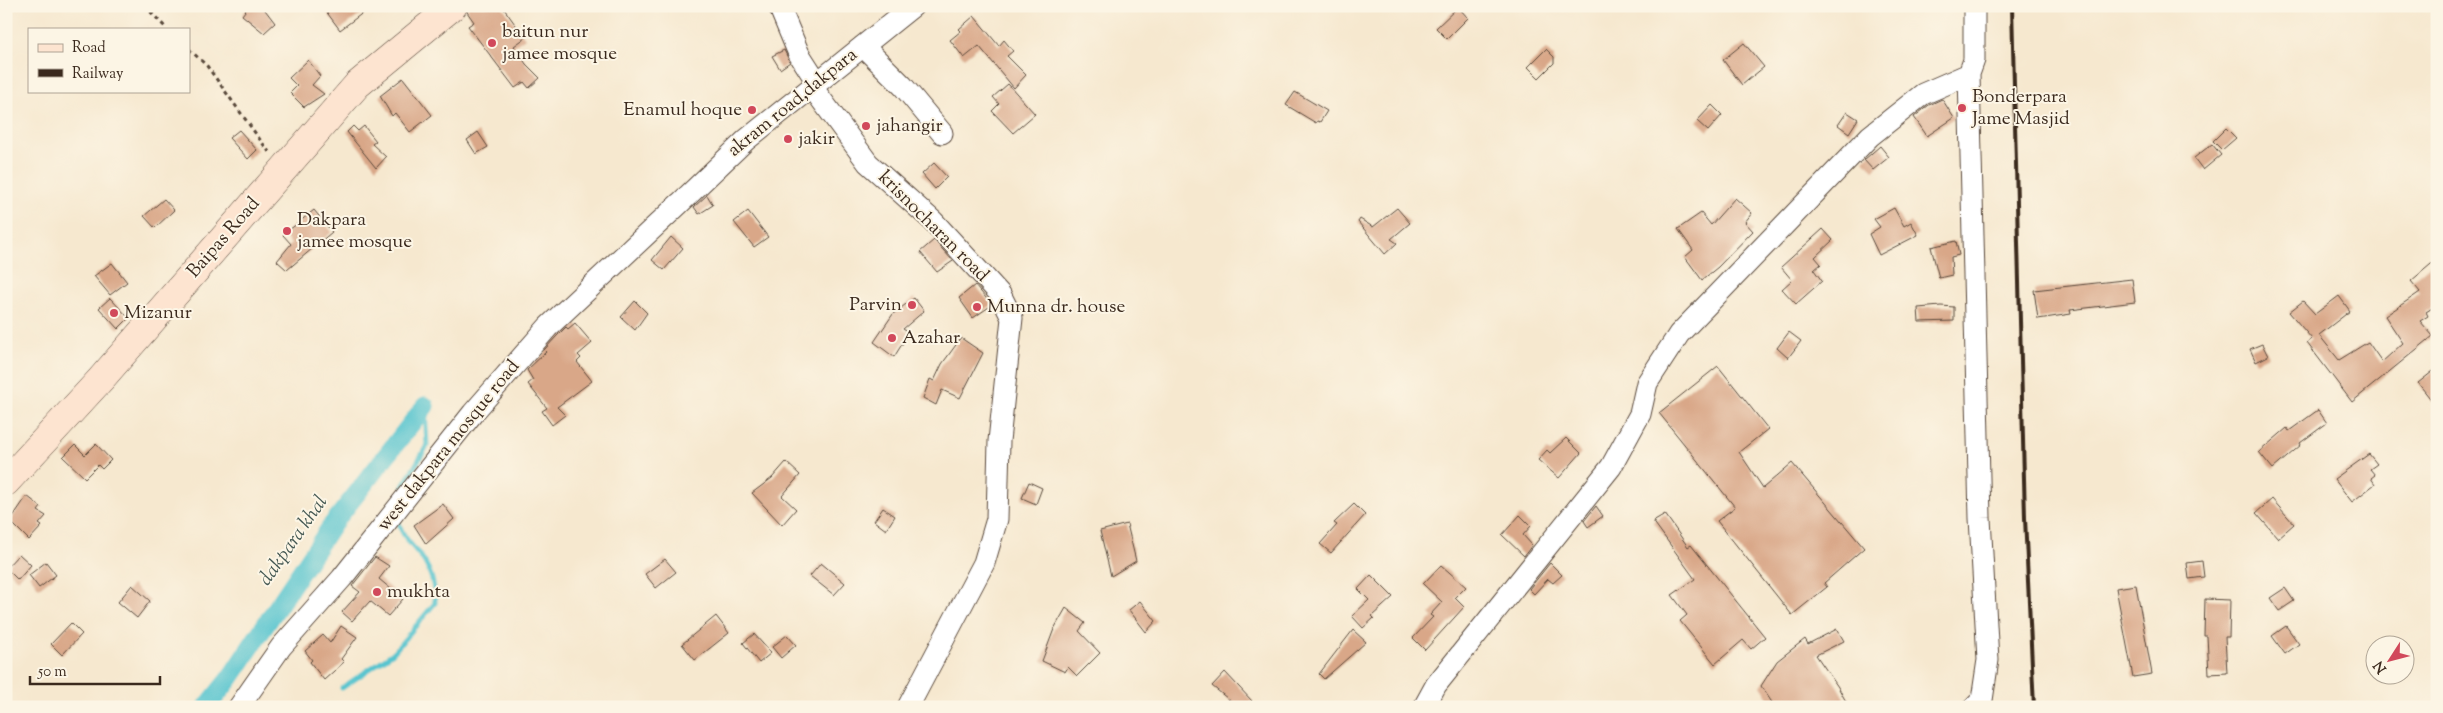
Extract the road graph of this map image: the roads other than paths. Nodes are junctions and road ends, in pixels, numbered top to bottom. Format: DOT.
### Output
graph roads {
  1 [pos="453,6"];
  2 [pos="779,6"];
  3 [pos="913,6"];
  4 [pos="1974,6"];
  5 [pos="863,46"];
  6 [pos="1969,74"];
  7 [pos="814,84"];
  8 [pos="942,132"];
  9 [pos="679,204"];
  10 [pos="6,482"];
  11 [pos="238,707"];
  12 [pos="908,707"];
  13 [pos="1424,707"];
  14 [pos="1975,707"];
  1 -- 10 [label="street, Baipas Road"];
  2 -- 7 [label="street, krisnocharan road"];
  3 -- 5 [label="street, akram road,dakpara"];
  4 -- 6 [label="street"];
  5 -- 7 [label="street, akram road,dakpara"];
  5 -- 8 [label="street"];
  6 -- 13 [label="street"];
  6 -- 14 [label="street"];
  7 -- 9 [label="street, akram road,dakpara"];
  7 -- 12 [label="street, krisnocharan road"];
  9 -- 11 [label="street, west dakpara mosque road"];
}
